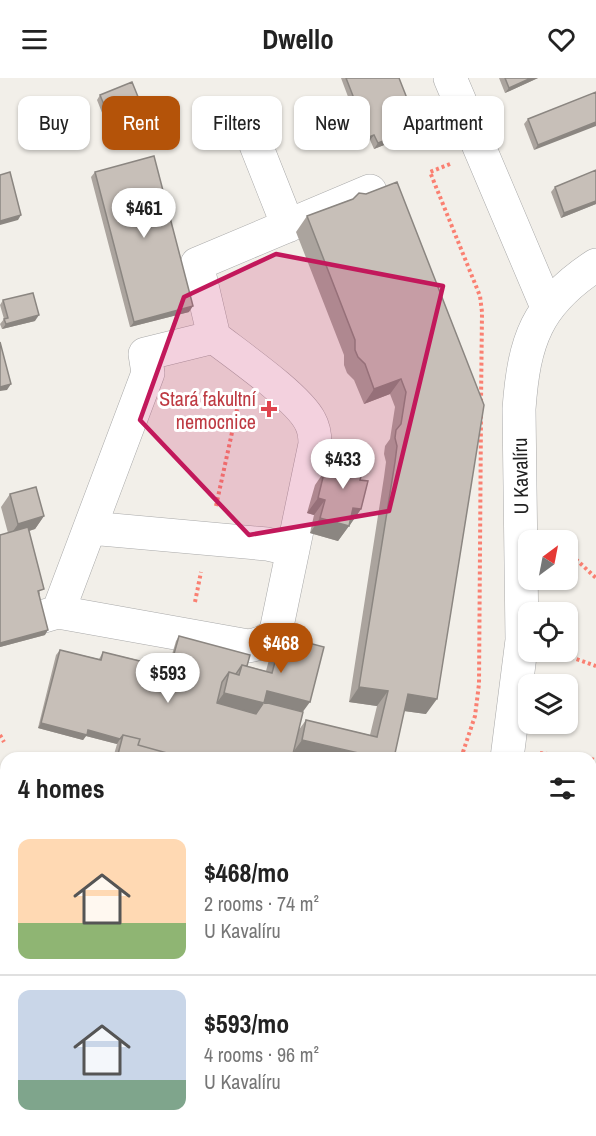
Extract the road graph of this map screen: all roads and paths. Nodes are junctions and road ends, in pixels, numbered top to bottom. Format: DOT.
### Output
graph roads {
  1 [pos="450,78"];
  2 [pos="258,150"];
  3 [pos="430,172"];
  4 [pos="370,191"];
  5 [pos="288,226"];
  6 [pos="596,265"];
  7 [pos="547,307"];
  8 [pos="214,337"];
  9 [pos="235,395"];
  10 [pos="90,528"];
  11 [pos="209,539"];
  12 [pos="293,550"];
  13 [pos="578,561"];
  14 [pos="596,578"];
  15 [pos="58,612"];
  16 [pos="0,629"];
  17 [pos="191,636"];
  18 [pos="578,660"];
  19 [pos="596,666"];
  20 [pos="0,735"];
  21 [pos="4,741"];
  22 [pos="462,752"];
  23 [pos="508,752"];
  1 -- 7 [label="street"];
  2 -- 5 [label="street"];
  3 -- 22 [label="path"];
  4 -- 5 [label="street"];
  5 -- 8 [label="street"];
  6 -- 7 [label="street, U Kavalíru"];
  7 -- 23 [label="street, U Kavalíru"];
  8 -- 10 [label="street"];
  8 -- 12 [label="street"];
  9 -- 11 [label="path"];
  10 -- 11 [label="street"];
  10 -- 15 [label="street"];
  11 -- 12 [label="street"];
  11 -- 17 [label="path"];
  12 -- 17 [label="street"];
  13 -- 14 [label="path"];
  15 -- 16 [label="street"];
  15 -- 17 [label="street"];
  18 -- 19 [label="path"];
  20 -- 21 [label="path"];
}
